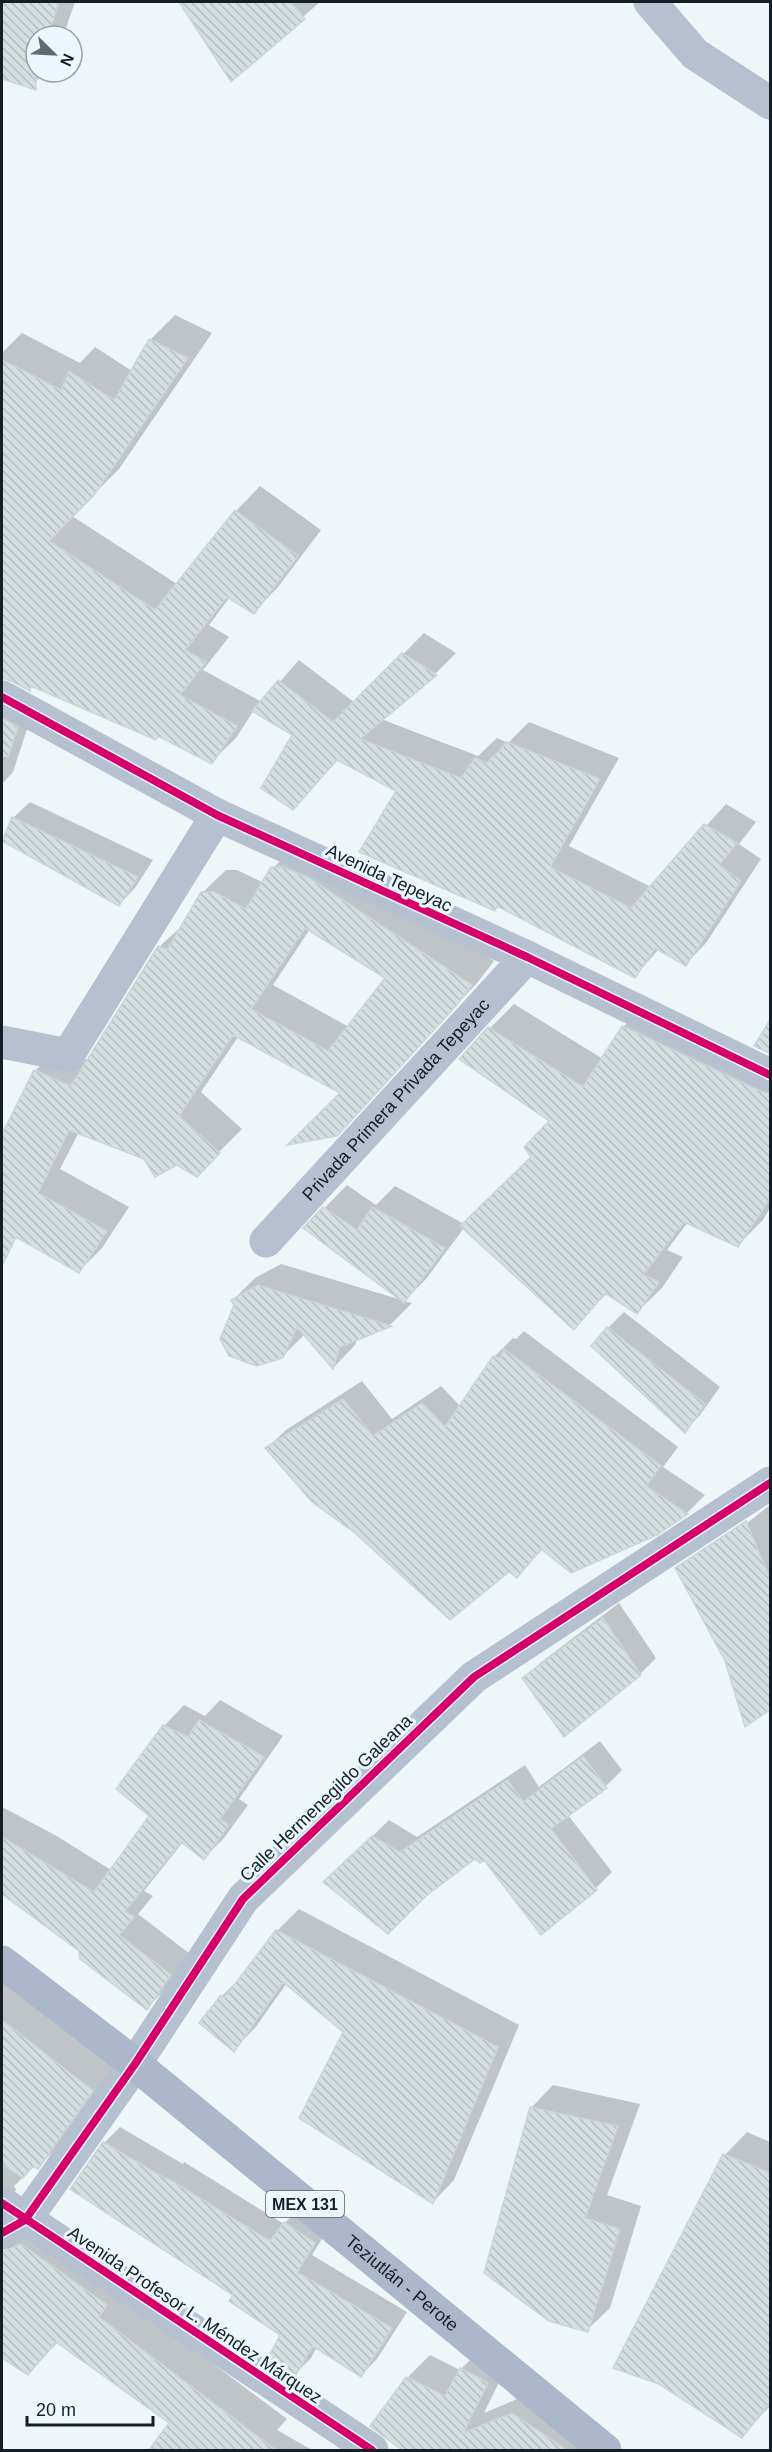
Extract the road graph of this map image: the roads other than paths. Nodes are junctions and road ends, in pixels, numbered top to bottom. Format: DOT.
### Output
graph roads {
  1 [pos="650,2"];
  2 [pos="771,103"];
  3 [pos="2,697"];
  4 [pos="217,815"];
  5 [pos="526,957"];
  6 [pos="2,1042"];
  7 [pos="771,1075"];
  8 [pos="266,1240"];
  9 [pos="771,1484"];
  10 [pos="2,1962"];
  11 [pos="135,2064"];
  12 [pos="9,2218"];
  13 [pos="372,2451"];
  14 [pos="605,2451"];
  1 -- 2 [label="street"];
  3 -- 4 [label="street, Avenida Tepeyac"];
  4 -- 5 [label="street, Avenida Tepeyac"];
  4 -- 6 [label="street"];
  5 -- 7 [label="street, Avenida Tepeyac"];
  5 -- 8 [label="street, Privada Primera Privada Tepeyac"];
  9 -- 11 [label="street, Calle Hermenegildo Galeana"];
  10 -- 11 [label="main road, Teziutlán - Perote / MEX 131"];
  11 -- 12 [label="street, Calle Hermenegildo Galeana"];
  11 -- 14 [label="main road, Teziutlán - Perote / MEX 131"];
  12 -- 13 [label="street, Avenida Profesor L. Méndez Márquez"];
}
